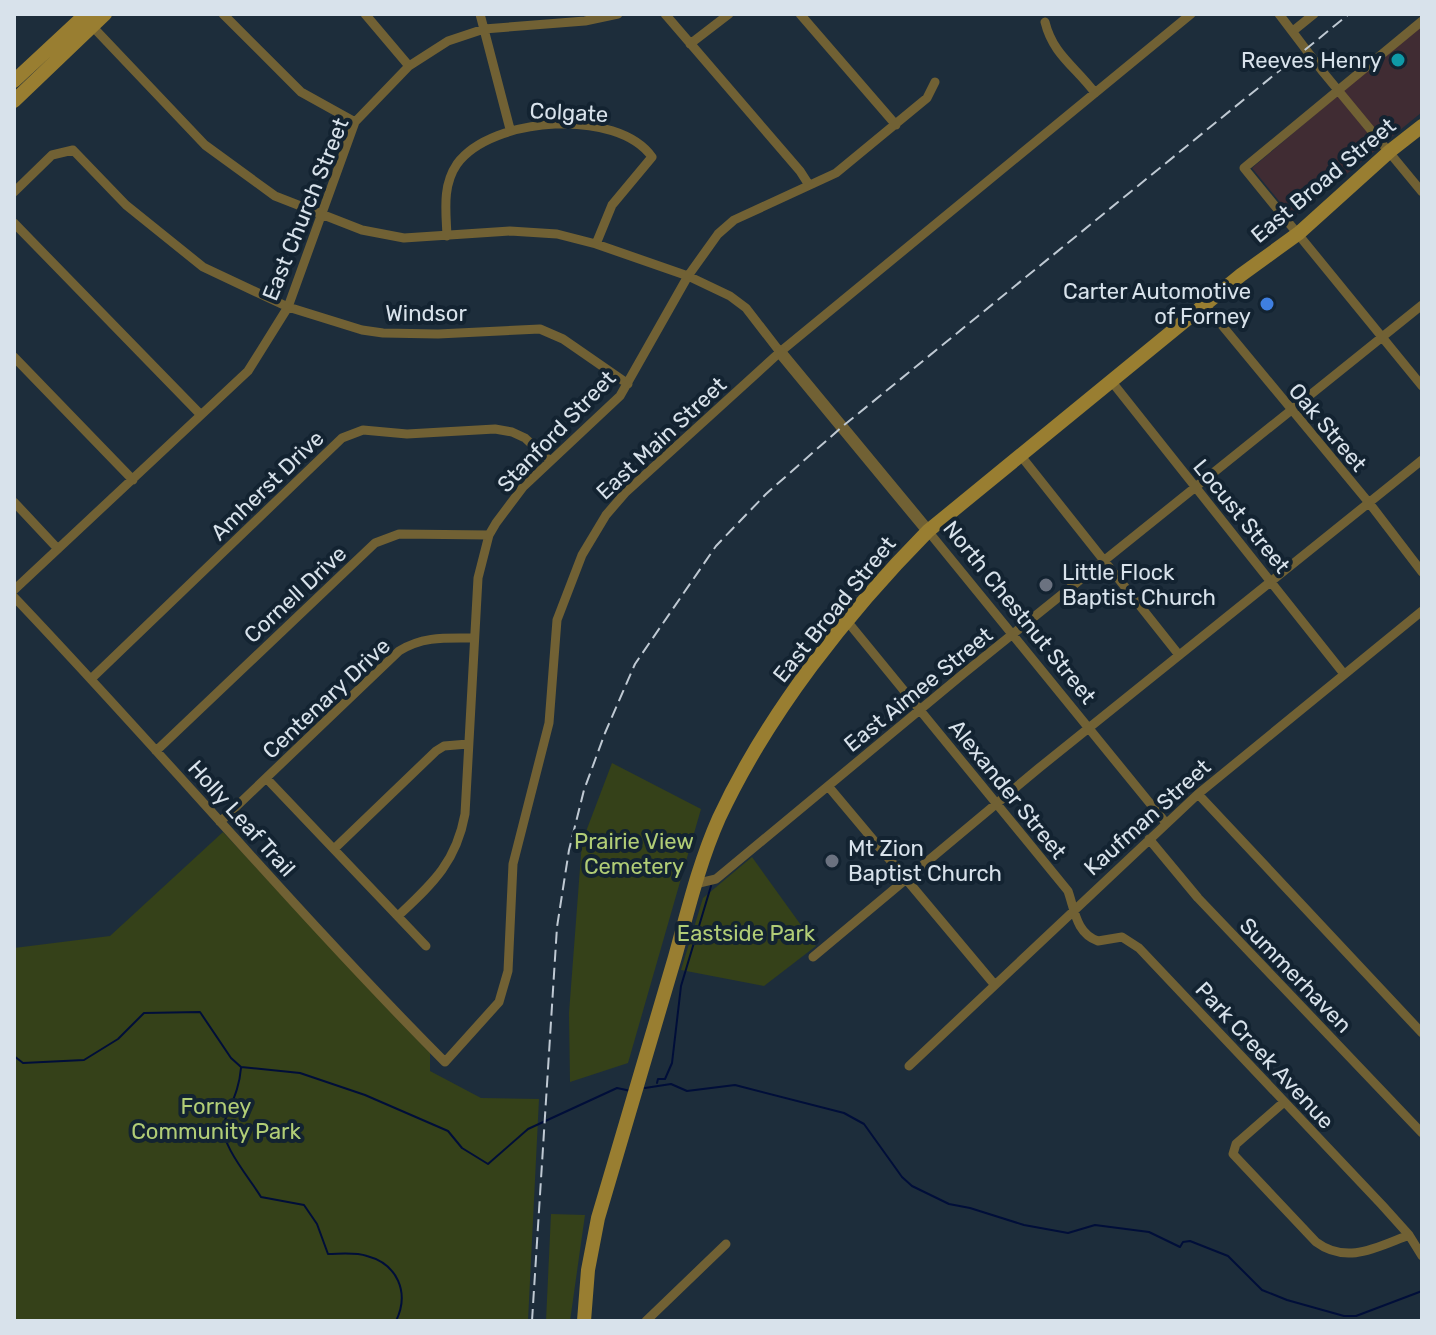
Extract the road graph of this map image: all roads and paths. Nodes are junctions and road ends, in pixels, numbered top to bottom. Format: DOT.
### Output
graph roads {
  1 [pos="105,14"];
  2 [pos="223,14"];
  3 [pos="365,14"];
  4 [pos="480,14"];
  5 [pos="618,14"];
  6 [pos="665,14"];
  7 [pos="729,14"];
  8 [pos="800,14"];
  9 [pos="1191,14"];
  10 [pos="1279,14"];
  11 [pos="1314,14"];
  12 [pos="84,17"];
  13 [pos="584,18"];
  14 [pos="1422,21"];
  15 [pos="1045,22"];
  16 [pos="484,29"];
  17 [pos="1293,31"];
  18 [pos="690,44"];
  19 [pos="409,66"];
  20 [pos="14,81"];
  21 [pos="935,82"];
  22 [pos="1339,89"];
  23 [pos="1095,93"];
  24 [pos="14,101"];
  25 [pos="355,122"];
  26 [pos="896,125"];
  27 [pos="1422,126"];
  28 [pos="510,129"];
  29 [pos="1390,151"];
  30 [pos="809,185"];
  31 [pos="14,192"];
  32 [pos="1422,192"];
  33 [pos="321,213"];
  34 [pos="14,223"];
  35 [pos="1299,233"];
  36 [pos="447,236"];
  37 [pos="596,244"];
  38 [pos="688,276"];
  39 [pos="1422,305"];
  40 [pos="1206,306"];
  41 [pos="288,307"];
  42 [pos="1382,338"];
  43 [pos="780,352"];
  44 [pos="14,357"];
  45 [pos="1112,382"];
  46 [pos="628,384"];
  47 [pos="1422,386"];
  48 [pos="1292,412"];
  49 [pos="201,415"];
  50 [pos="1021,456"];
  51 [pos="1422,460"];
  52 [pos="550,461"];
  53 [pos="133,480"];
  54 [pos="1195,489"];
  55 [pos="14,502"];
  56 [pos="1370,504"];
  57 [pos="928,531"];
  58 [pos="489,535"];
  59 [pos="58,549"];
  60 [pos="1106,560"];
  61 [pos="1422,572"];
  62 [pos="1273,582"];
  63 [pos="14,590"];
  64 [pos="14,597"];
  65 [pos="1422,611"];
  66 [pos="847,621"];
  67 [pos="1013,635"];
  68 [pos="474,638"];
  69 [pos="1179,655"];
  70 [pos="1344,674"];
  71 [pos="92,678"];
  72 [pos="920,710"];
  73 [pos="1088,729"];
  74 [pos="468,744"];
  75 [pos="156,751"];
  76 [pos="267,779"];
  77 [pos="828,786"];
  78 [pos="1198,794"];
  79 [pos="997,803"];
  80 [pos="220,822"];
  81 [pos="1166,823"];
  82 [pos="1149,839"];
  83 [pos="334,849"];
  84 [pos="906,880"];
  85 [pos="695,884"];
  86 [pos="1074,908"];
  87 [pos="398,916"];
  88 [pos="426,946"];
  89 [pos="813,957"];
  90 [pos="994,984"];
  91 [pos="1422,1033"];
  92 [pos="445,1062"];
  93 [pos="909,1066"];
  94 [pos="1284,1102"];
  95 [pos="1422,1133"];
  96 [pos="1409,1235"];
  97 [pos="726,1244"];
  98 [pos="1422,1256"];
  99 [pos="584,1321"];
  100 [pos="646,1321"];
  1 -- 12 [label="main road"];
  2 -- 25 [label="street"];
  3 -- 19 [label="street"];
  4 -- 16 [label="street"];
  5 -- 13 [label="street, East Church Street"];
  6 -- 18 [label="street"];
  7 -- 18 [label="street"];
  8 -- 26 [label="street"];
  9 -- 23 [label="street, East Main Street"];
  10 -- 17 [label="street"];
  11 -- 17 [label="street"];
  12 -- 20 [label="main road"];
  12 -- 24 [label="main road"];
  12 -- 33 [label="street"];
  13 -- 16 [label="street, East Church Street"];
  14 -- 22 [label="street"];
  15 -- 23 [label="street"];
  16 -- 19 [label="street, East Church Street"];
  16 -- 28 [label="street"];
  17 -- 22 [label="street"];
  18 -- 30 [label="street"];
  19 -- 25 [label="street, East Church Street"];
  21 -- 26 [label="street, Stanford Street"];
  22 -- 29 [label="street"];
  22 -- 35 [label="street"];
  23 -- 43 [label="street, East Main Street"];
  25 -- 33 [label="street, East Church Street"];
  26 -- 30 [label="street, Stanford Street"];
  27 -- 29 [label="main road, East Broad Street"];
  28 -- 36 [label="street, Colgate"];
  28 -- 37 [label="street, Colgate"];
  29 -- 32 [label="street"];
  29 -- 35 [label="main road, East Broad Street"];
  30 -- 38 [label="street, Stanford Street"];
  31 -- 41 [label="street, Windsor"];
  33 -- 36 [label="street"];
  33 -- 41 [label="street, East Church Street"];
  34 -- 49 [label="street"];
  35 -- 40 [label="main road, East Broad Street"];
  35 -- 42 [label="street"];
  36 -- 37 [label="street"];
  37 -- 38 [label="street"];
  38 -- 43 [label="street"];
  38 -- 46 [label="street, Stanford Street"];
  39 -- 42 [label="street, East Aimee Street"];
  40 -- 45 [label="main road, East Broad Street"];
  40 -- 48 [label="street, Oak Street"];
  41 -- 46 [label="street, Windsor"];
  41 -- 49 [label="street, East Church Street"];
  42 -- 47 [label="street"];
  42 -- 48 [label="street, East Aimee Street"];
  43 -- 57 [label="street, North Chestnut Street"];
  43 -- 92 [label="street, East Main Street"];
  44 -- 53 [label="street"];
  45 -- 50 [label="main road, East Broad Street"];
  45 -- 54 [label="street, Locust Street"];
  46 -- 52 [label="street, Stanford Street"];
  48 -- 54 [label="street, East Aimee Street"];
  48 -- 56 [label="street, Oak Street"];
  49 -- 53 [label="street, East Church Street"];
  50 -- 57 [label="main road, East Broad Street"];
  50 -- 60 [label="street"];
  51 -- 56 [label="street"];
  52 -- 58 [label="street, Stanford Street"];
  52 -- 71 [label="street, Amherst Drive"];
  53 -- 59 [label="street, East Church Street"];
  54 -- 60 [label="street, East Aimee Street"];
  54 -- 62 [label="street, Locust Street"];
  55 -- 59 [label="street"];
  56 -- 61 [label="street, Oak Street"];
  56 -- 62 [label="street"];
  57 -- 66 [label="main road, East Broad Street"];
  57 -- 67 [label="street, North Chestnut Street"];
  58 -- 68 [label="street, Stanford Street"];
  58 -- 75 [label="street, Cornell Drive"];
  59 -- 63 [label="street, East Church Street"];
  60 -- 67 [label="street, East Aimee Street"];
  60 -- 69 [label="street"];
  62 -- 69 [label="street"];
  62 -- 70 [label="street, Locust Street"];
  64 -- 71 [label="street, Holly Leaf Trail"];
  65 -- 70 [label="street, Kaufman Street"];
  66 -- 72 [label="street, Alexander Street"];
  66 -- 85 [label="main road, East Broad Street"];
  67 -- 72 [label="street, East Aimee Street"];
  67 -- 73 [label="street, North Chestnut Street"];
  68 -- 74 [label="street, Stanford Street"];
  68 -- 76 [label="street, Centenary Drive"];
  69 -- 73 [label="street"];
  70 -- 78 [label="street, Kaufman Street"];
  71 -- 75 [label="street, Holly Leaf Trail"];
  72 -- 77 [label="street, East Aimee Street"];
  72 -- 79 [label="street, Alexander Street"];
  73 -- 79 [label="street"];
  73 -- 81 [label="street, North Chestnut Street"];
  74 -- 83 [label="street"];
  74 -- 87 [label="street, Stanford Street"];
  75 -- 80 [label="street, Holly Leaf Trail"];
  76 -- 80 [label="street, Centenary Drive"];
  76 -- 83 [label="street"];
  77 -- 84 [label="street"];
  77 -- 85 [label="street, East Aimee Street"];
  78 -- 81 [label="street, Kaufman Street"];
  78 -- 91 [label="street"];
  79 -- 84 [label="street"];
  79 -- 86 [label="street, Alexander Street"];
  80 -- 92 [label="street, Holly Leaf Trail"];
  81 -- 82 [label="street, Kaufman Street"];
  82 -- 86 [label="street, Kaufman Street"];
  82 -- 95 [label="street, Summerhaven"];
  83 -- 87 [label="street"];
  84 -- 89 [label="street"];
  84 -- 90 [label="street"];
  85 -- 99 [label="main road, East Broad Street"];
  86 -- 90 [label="street, Kaufman Street"];
  86 -- 94 [label="street, Park Creek Avenue"];
  87 -- 88 [label="street"];
  90 -- 93 [label="street, Kaufman Street"];
  94 -- 96 [label="street, Park Creek Avenue"];
  94 -- 96 [label="street"];
  96 -- 98 [label="street, Park Creek Avenue"];
  97 -- 100 [label="street"];
}
